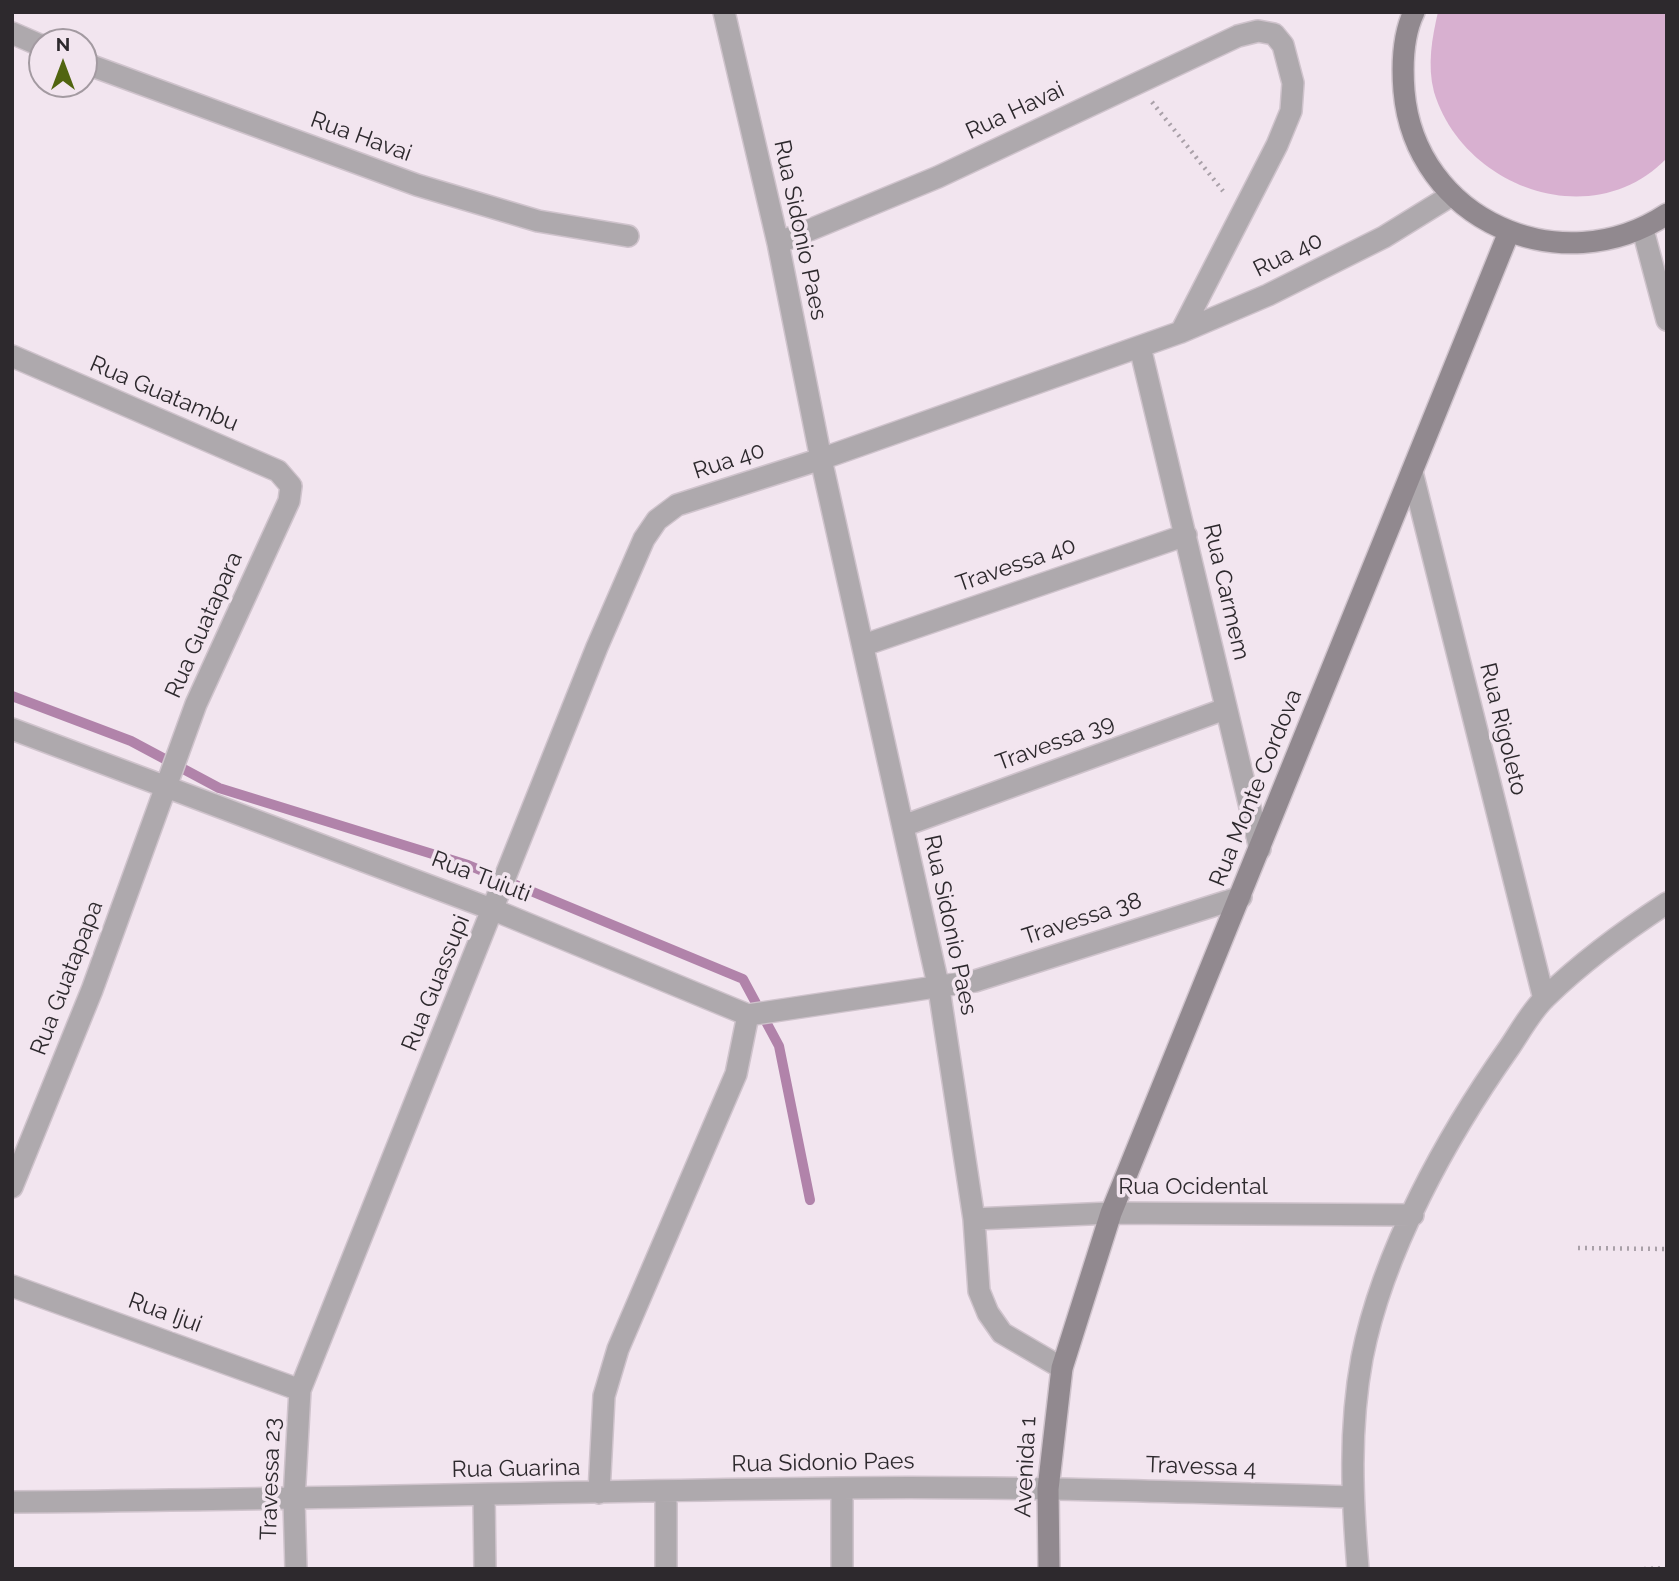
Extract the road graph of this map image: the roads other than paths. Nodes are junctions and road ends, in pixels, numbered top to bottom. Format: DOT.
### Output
graph roads {
  1 [pos="724,12"];
  2 [pos="1414,12"];
  3 [pos="98,68"];
  4 [pos="1452,195"];
  5 [pos="1667,214"];
  6 [pos="1643,230"];
  7 [pos="1509,232"];
  8 [pos="628,236"];
  9 [pos="778,243"];
  10 [pos="1667,320"];
  11 [pos="1181,332"];
  12 [pos="1140,347"];
  13 [pos="12,356"];
  14 [pos="821,459"];
  15 [pos="1412,472"];
  16 [pos="290,486"];
  17 [pos="657,520"];
  18 [pos="1186,535"];
  19 [pos="864,645"];
  20 [pos="1225,709"];
  21 [pos="12,729"];
  22 [pos="168,778"];
  23 [pos="903,826"];
  24 [pos="1260,849"];
  25 [pos="1241,897"];
  26 [pos="1667,903"];
  27 [pos="494,909"];
  28 [pos="939,989"];
  29 [pos="1544,999"];
  30 [pos="753,1015"];
  31 [pos="12,1187"];
  32 [pos="1111,1213"];
  33 [pos="1413,1215"];
  34 [pos="974,1219"];
  35 [pos="12,1286"];
  36 [pos="1062,1368"];
  37 [pos="300,1390"];
  38 [pos="842,1488"];
  39 [pos="1048,1489"];
  40 [pos="666,1492"];
  41 [pos="598,1493"];
  42 [pos="484,1496"];
  43 [pos="1352,1497"];
  44 [pos="294,1500"];
  45 [pos="12,1502"];
  46 [pos="296,1569"];
  47 [pos="485,1569"];
  48 [pos="666,1569"];
  49 [pos="842,1569"];
  50 [pos="1049,1569"];
  51 [pos="1358,1569"];
  1 -- 9 [label="street, Rua Sidonio Paes"];
  2 -- 4 [label="street"];
  3 -- 8 [label="street, Rua Havai"];
  4 -- 7 [label="street"];
  4 -- 11 [label="street, Rua 40"];
  5 -- 6 [label="street"];
  6 -- 7 [label="street"];
  6 -- 10 [label="street"];
  7 -- 15 [label="street, Rua Monte Cordova"];
  9 -- 11 [label="street, Rua Havai"];
  9 -- 14 [label="street, Rua Sidonio Paes"];
  11 -- 12 [label="street, Rua 40"];
  12 -- 14 [label="street"];
  12 -- 18 [label="street, Rua Carmem"];
  13 -- 16 [label="street, Rua Guatambu"];
  14 -- 17 [label="street, Rua 40"];
  14 -- 19 [label="street, Rua Sidonio Paes"];
  15 -- 24 [label="street, Rua Monte Cordova"];
  15 -- 29 [label="street, Rua Rigoleto"];
  16 -- 22 [label="street, Rua Guatapara"];
  17 -- 27 [label="street, Rua Guassupi"];
  18 -- 19 [label="street, Travessa 40"];
  18 -- 20 [label="street, Rua Carmem"];
  19 -- 23 [label="street, Rua Sidonio Paes"];
  20 -- 23 [label="street, Travessa 39"];
  20 -- 24 [label="street, Rua Carmem"];
  21 -- 22 [label="street, Rua Tuiuti"];
  22 -- 27 [label="street, Rua Tuiuti"];
  22 -- 31 [label="street, Rua Guatapapa"];
  23 -- 28 [label="street, Rua Sidonio Paes"];
  24 -- 25 [label="street, Rua Monte Cordova"];
  25 -- 28 [label="street, Travessa 38"];
  25 -- 32 [label="street, Rua Monte Cordova"];
  26 -- 29 [label="street"];
  27 -- 30 [label="street, Rua Tuiuti"];
  27 -- 37 [label="street, Rua Guassupi"];
  28 -- 30 [label="street, Rua Tuiuti"];
  28 -- 34 [label="street, Rua Sidonio Paes"];
  29 -- 33 [label="street"];
  30 -- 41 [label="street, Rua Guarina"];
  32 -- 33 [label="street, Rua Ocidental"];
  32 -- 34 [label="street, Rua Ocidental"];
  32 -- 36 [label="street, Rua Monte Cordova"];
  33 -- 43 [label="street"];
  34 -- 36 [label="street, Rua Sidonio Paes"];
  35 -- 37 [label="street, Rua Ijui"];
  36 -- 39 [label="street, Avenida 1"];
  37 -- 44 [label="street, Travessa 23"];
  38 -- 39 [label="street, Rua Sidonio Paes"];
  38 -- 40 [label="street, Rua Sidonio Paes"];
  38 -- 49 [label="street"];
  39 -- 43 [label="street, Travessa 4"];
  39 -- 50 [label="street, Avenida 1"];
  40 -- 41 [label="street, Rua Sidonio Paes"];
  40 -- 48 [label="street"];
  41 -- 42 [label="street, Rua Guarina"];
  42 -- 44 [label="street, Rua Guarina"];
  42 -- 47 [label="street"];
  43 -- 51 [label="street"];
  44 -- 45 [label="street, Rua Guarina"];
  44 -- 46 [label="street, Travessa 23"];
}
